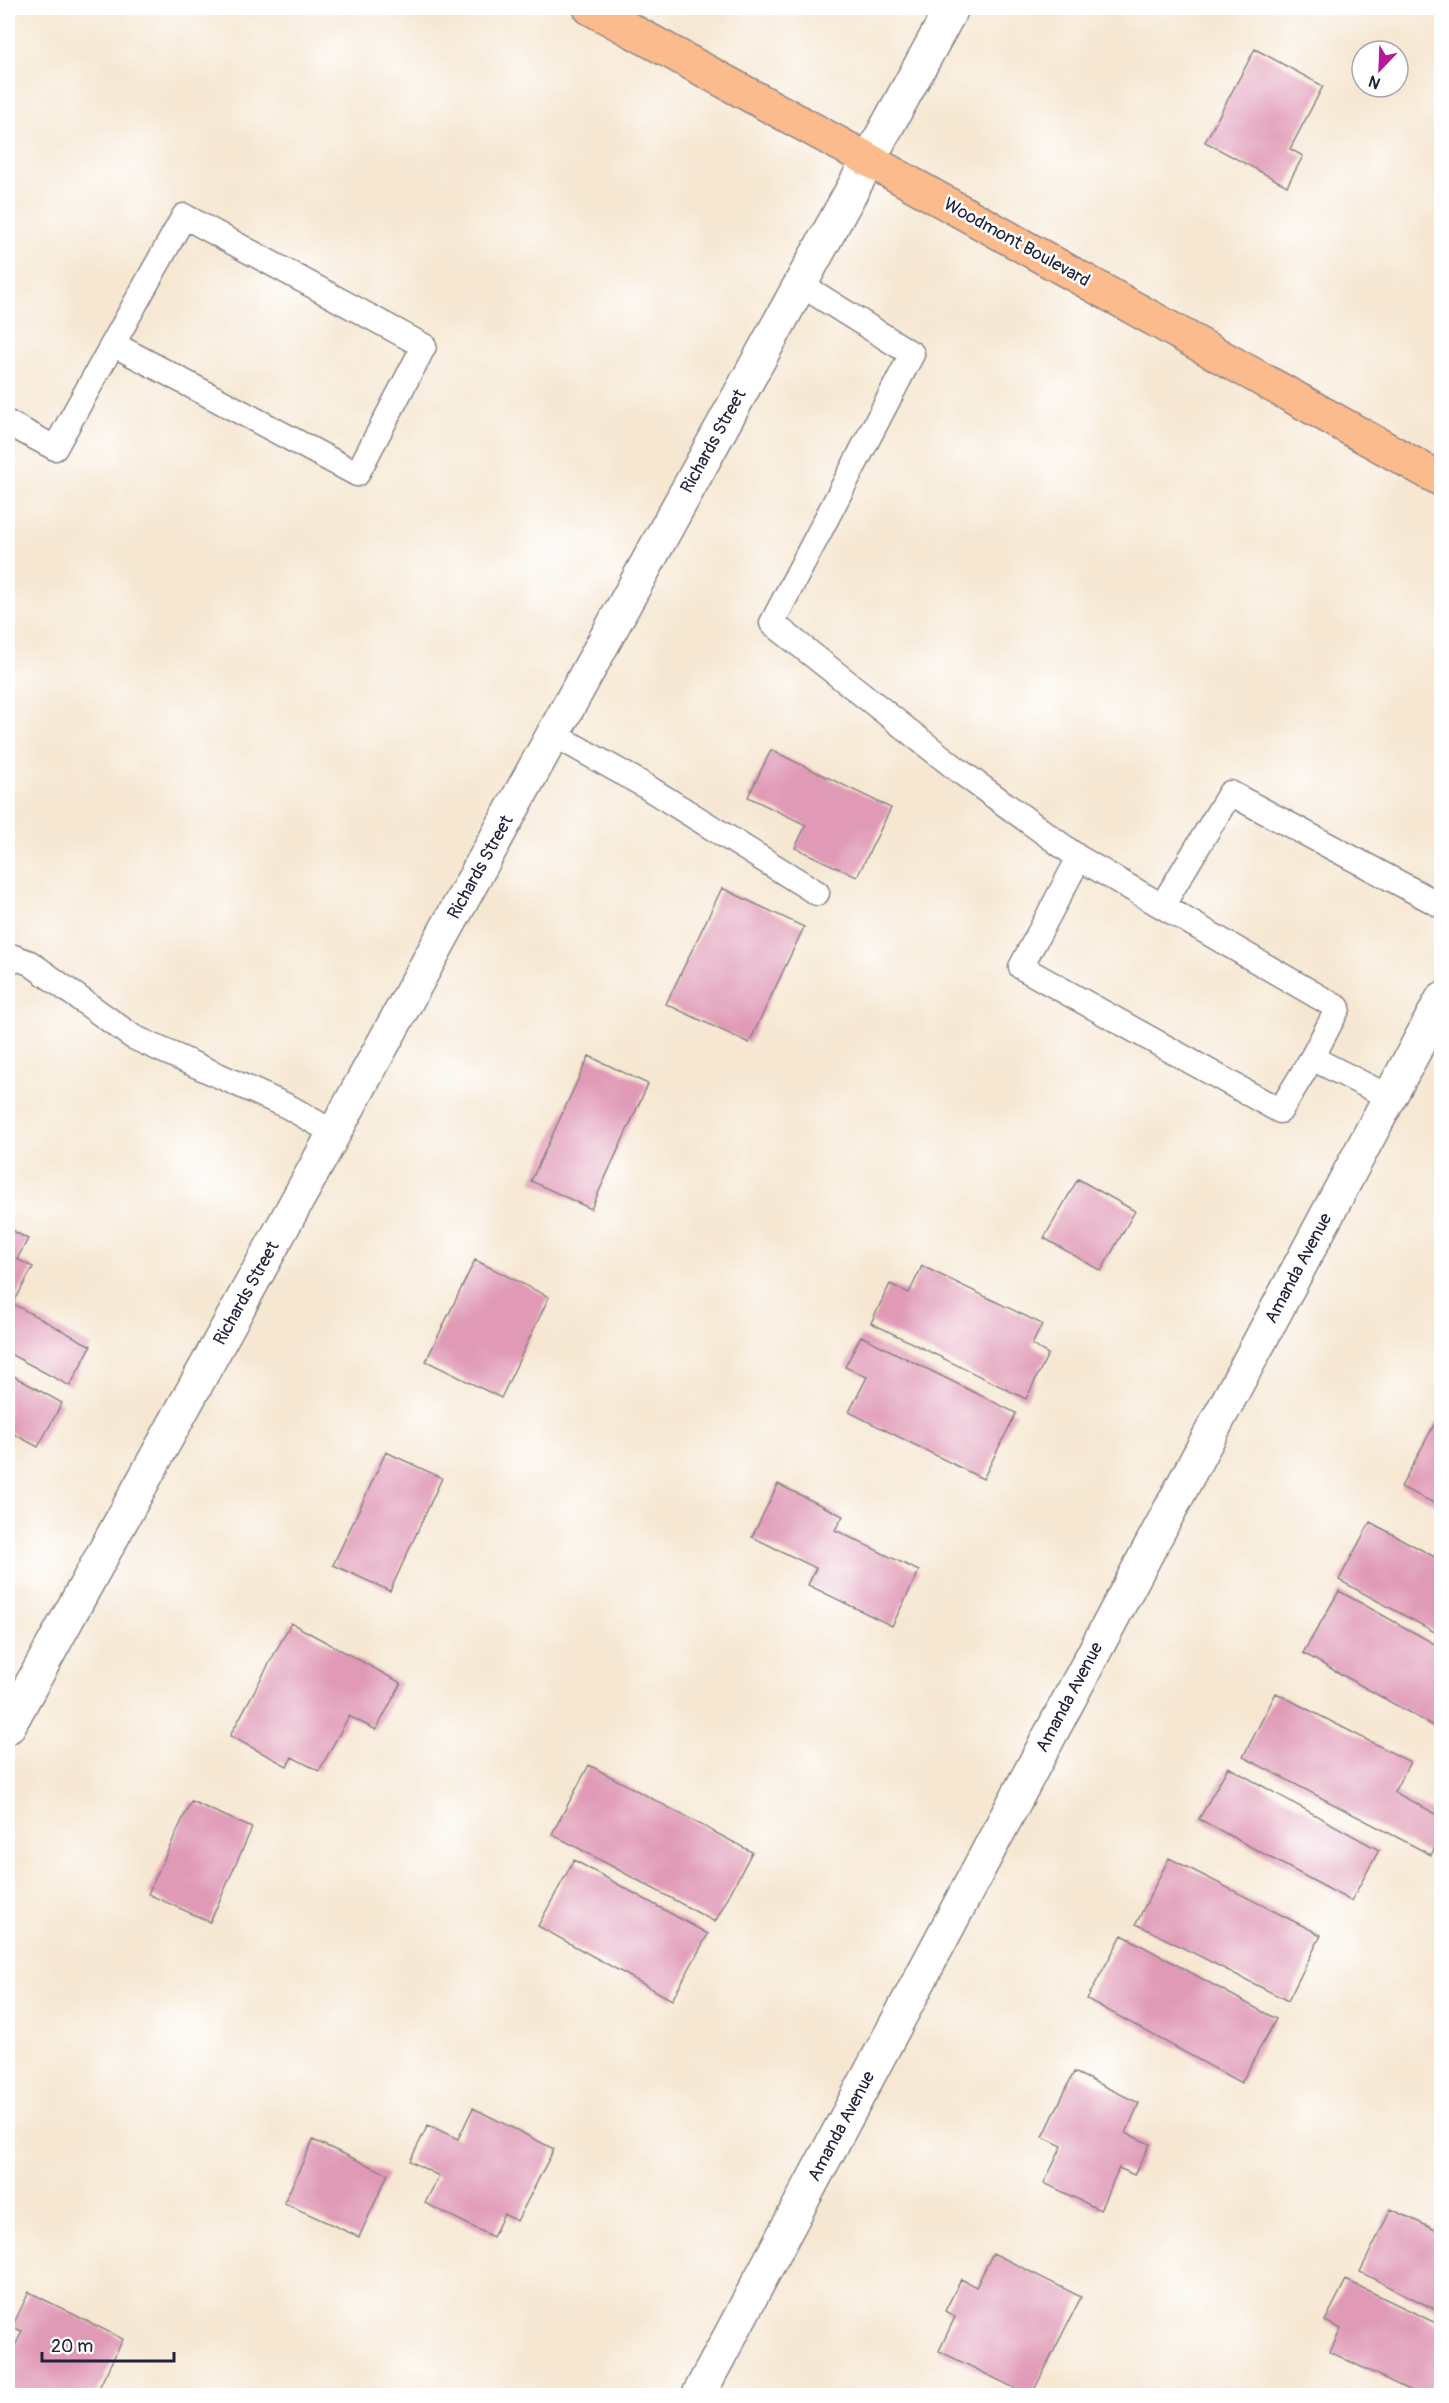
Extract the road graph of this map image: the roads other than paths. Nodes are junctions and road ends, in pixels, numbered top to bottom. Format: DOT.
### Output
graph roads {
  1 [pos="590,8"];
  2 [pos="952,8"];
  3 [pos="867,159"];
  4 [pos="800,284"];
  5 [pos="113,344"];
  6 [pos="8,423"];
  7 [pos="1442,480"];
  8 [pos="553,734"];
  9 [pos="1079,858"];
  10 [pos="817,893"];
  11 [pos="1162,906"];
  12 [pos="1442,906"];
  13 [pos="8,956"];
  14 [pos="1442,999"];
  15 [pos="1312,1058"];
  16 [pos="1389,1097"];
  17 [pos="334,1133"];
  18 [pos="9,1722"];
  19 [pos="698,2396"];
  1 -- 3 [label="main road, Woodmont Boulevard"];
  2 -- 3 [label="street, Richards Street"];
  3 -- 4 [label="street, Richards Street"];
  3 -- 7 [label="main road, Woodmont Boulevard"];
  4 -- 8 [label="street, Richards Street"];
  4 -- 9 [label="lane"];
  5 -- 5 [label="lane"];
  5 -- 6 [label="lane"];
  8 -- 10 [label="lane"];
  8 -- 17 [label="street, Richards Street"];
  9 -- 11 [label="lane"];
  9 -- 15 [label="lane"];
  11 -- 12 [label="lane"];
  11 -- 15 [label="lane"];
  13 -- 17 [label="lane"];
  14 -- 16 [label="street, Amanda Avenue"];
  15 -- 16 [label="lane"];
  16 -- 19 [label="street, Amanda Avenue"];
  17 -- 18 [label="street, Richards Street"];
}
